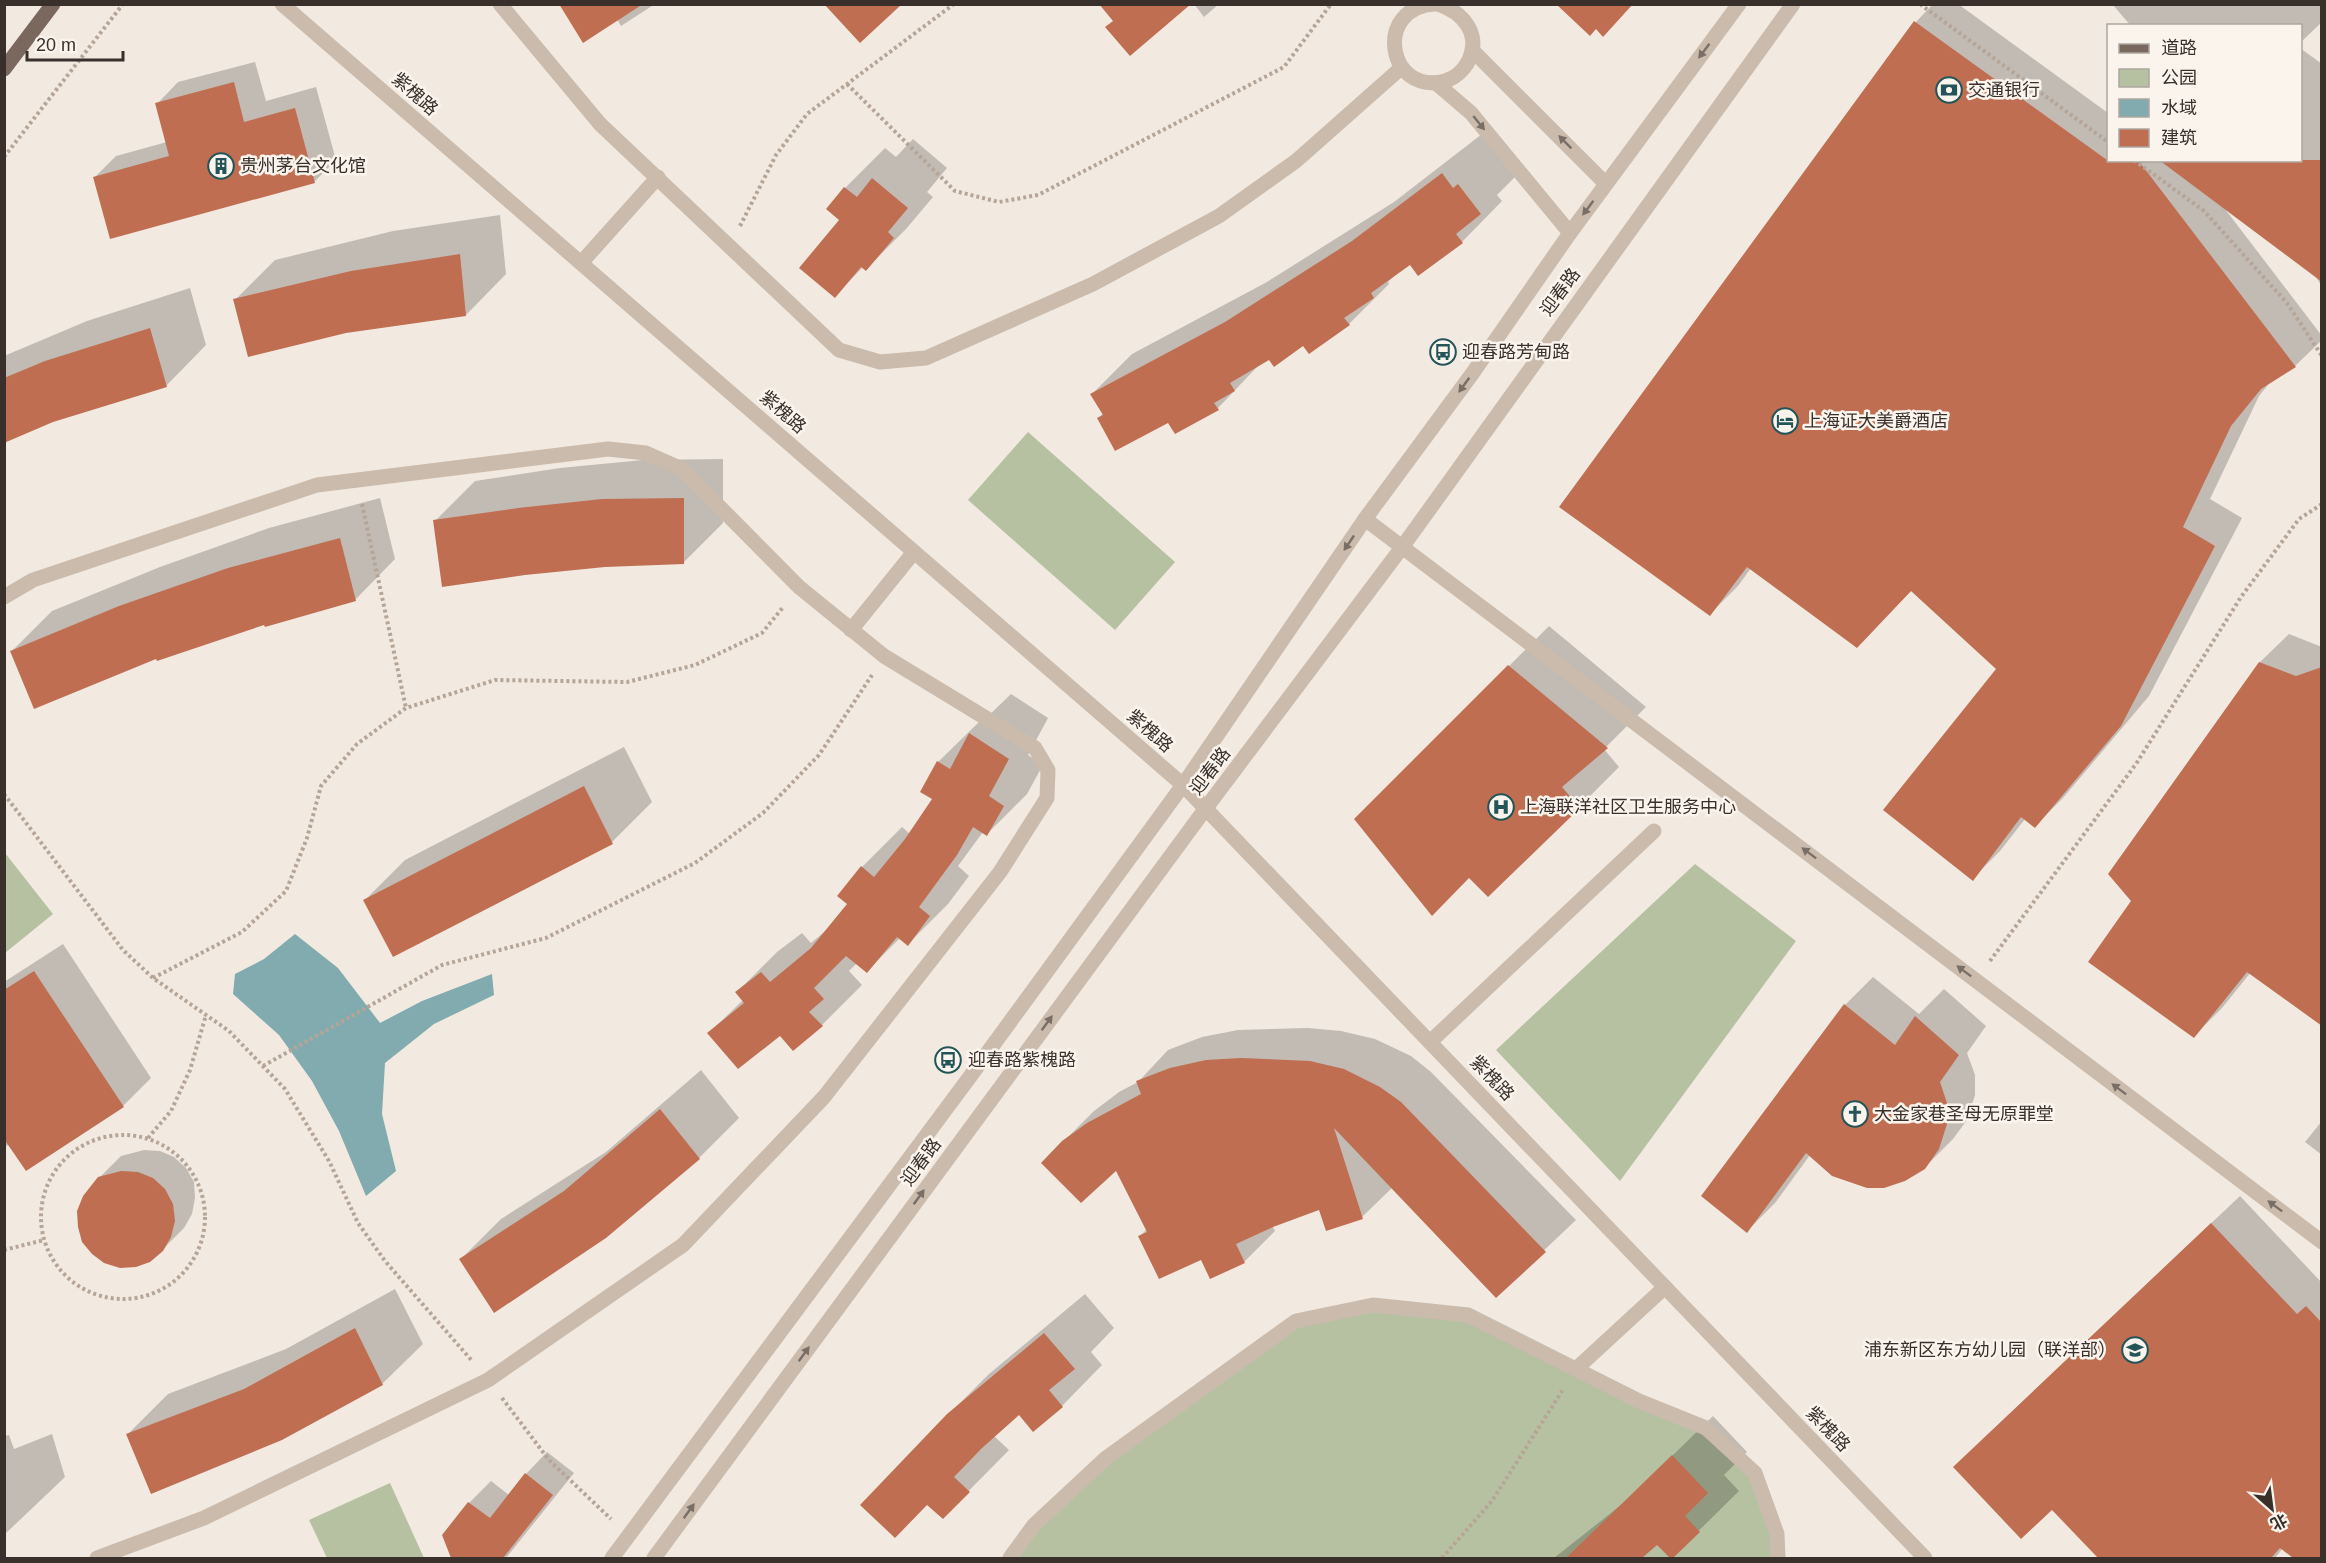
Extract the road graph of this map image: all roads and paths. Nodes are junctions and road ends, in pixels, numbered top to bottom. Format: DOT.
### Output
graph roads {
  1 [pos="53,4"];
  2 [pos="123,4"];
  3 [pos="282,4"];
  4 [pos="500,4"];
  5 [pos="954,4"];
  6 [pos="1331,4"];
  7 [pos="1437,4"];
  8 [pos="1739,4"];
  9 [pos="1792,4"];
  10 [pos="1920,4"];
  11 [pos="1465,10"];
  12 [pos="1472,50"];
  13 [pos="1401,68"];
  14 [pos="4,69"];
  15 [pos="1436,83"];
  16 [pos="847,84"];
  17 [pos="2107,141"];
  18 [pos="4,158"];
  19 [pos="2137,162"];
  20 [pos="657,177"];
  21 [pos="1606,184"];
  22 [pos="1570,233"];
  23 [pos="730,246"];
  24 [pos="581,263"];
  25 [pos="2322,356"];
  26 [pos="357,480"];
  27 [pos="2322,504"];
  28 [pos="1365,519"];
  29 [pos="1403,546"];
  30 [pos="914,552"];
  31 [pos="799,587"];
  32 [pos="4,597"];
  33 [pos="850,630"];
  34 [pos="884,656"];
  35 [pos="406,708"];
  36 [pos="1183,785"];
  37 [pos="4,794"];
  38 [pos="1206,808"];
  39 [pos="1654,831"];
  40 [pos="153,978"];
  41 [pos="1976,980"];
  42 [pos="206,1015"];
  43 [pos="1430,1042"];
  44 [pos="263,1066"];
  45 [pos="148,1138"];
  46 [pos="44,1240"];
  47 [pos="2322,1242"];
  48 [pos="4,1250"];
  49 [pos="1665,1287"];
  50 [pos="1576,1369"];
  51 [pos="488,1380"];
  52 [pos="630,1534"];
  53 [pos="97,1558"];
  54 [pos="612,1558"];
  55 [pos="654,1558"];
  56 [pos="1010,1558"];
  57 [pos="1442,1558"];
  58 [pos="1778,1558"];
  59 [pos="1925,1558"];
  1 -- 14 [label="main road"];
  2 -- 18 [label="path"];
  3 -- 24 [label="street, 紫槐路"];
  4 -- 20 [label="street"];
  5 -- 16 [label="path"];
  6 -- 16 [label="path"];
  7 -- 11 [label="street"];
  7 -- 13 [label="street"];
  8 -- 21 [label="street, 迎春路, one-way"];
  9 -- 29 [label="street, 迎春路"];
  10 -- 17 [label="path"];
  11 -- 12 [label="street"];
  12 -- 15 [label="street"];
  21 -- 12 [label="street, one-way"];
  13 -- 15 [label="street"];
  13 -- 23 [label="street"];
  15 -- 22 [label="street, one-way"];
  16 -- 23 [label="path"];
  19 -- 25 [label="path"];
  20 -- 23 [label="street"];
  20 -- 24 [label="street"];
  21 -- 22 [label="street, 迎春路, one-way"];
  22 -- 28 [label="street, 迎春路, one-way"];
  24 -- 30 [label="street, 紫槐路"];
  26 -- 31 [label="street"];
  26 -- 32 [label="street"];
  26 -- 35 [label="path"];
  27 -- 41 [label="path"];
  28 -- 29 [label="street"];
  28 -- 36 [label="street, 迎春路, one-way"];
  29 -- 38 [label="street, 迎春路"];
  41 -- 29 [label="street, one-way"];
  30 -- 33 [label="street"];
  30 -- 36 [label="street, 紫槐路"];
  31 -- 33 [label="street"];
  31 -- 35 [label="path"];
  33 -- 34 [label="street"];
  34 -- 44 [label="path"];
  34 -- 51 [label="street"];
  35 -- 40 [label="path"];
  36 -- 38 [label="street, 紫槐路"];
  36 -- 52 [label="street, 迎春路"];
  37 -- 40 [label="path"];
  38 -- 43 [label="street, 紫槐路"];
  55 -- 38 [label="street, 迎春路, one-way"];
  39 -- 43 [label="street"];
  40 -- 42 [label="path"];
  47 -- 41 [label="street, one-way"];
  42 -- 44 [label="path"];
  42 -- 45 [label="path"];
  43 -- 49 [label="street, 紫槐路"];
  44 -- 51 [label="path"];
  45 -- 46 [label="path"];
  45 -- 46 [label="path"];
  46 -- 48 [label="path"];
  49 -- 50 [label="street"];
  49 -- 59 [label="street, 紫槐路"];
  50 -- 56 [label="street"];
  50 -- 57 [label="path"];
  50 -- 58 [label="street"];
  51 -- 52 [label="path"];
  51 -- 53 [label="street"];
  52 -- 54 [label="street, 迎春路"];
}
